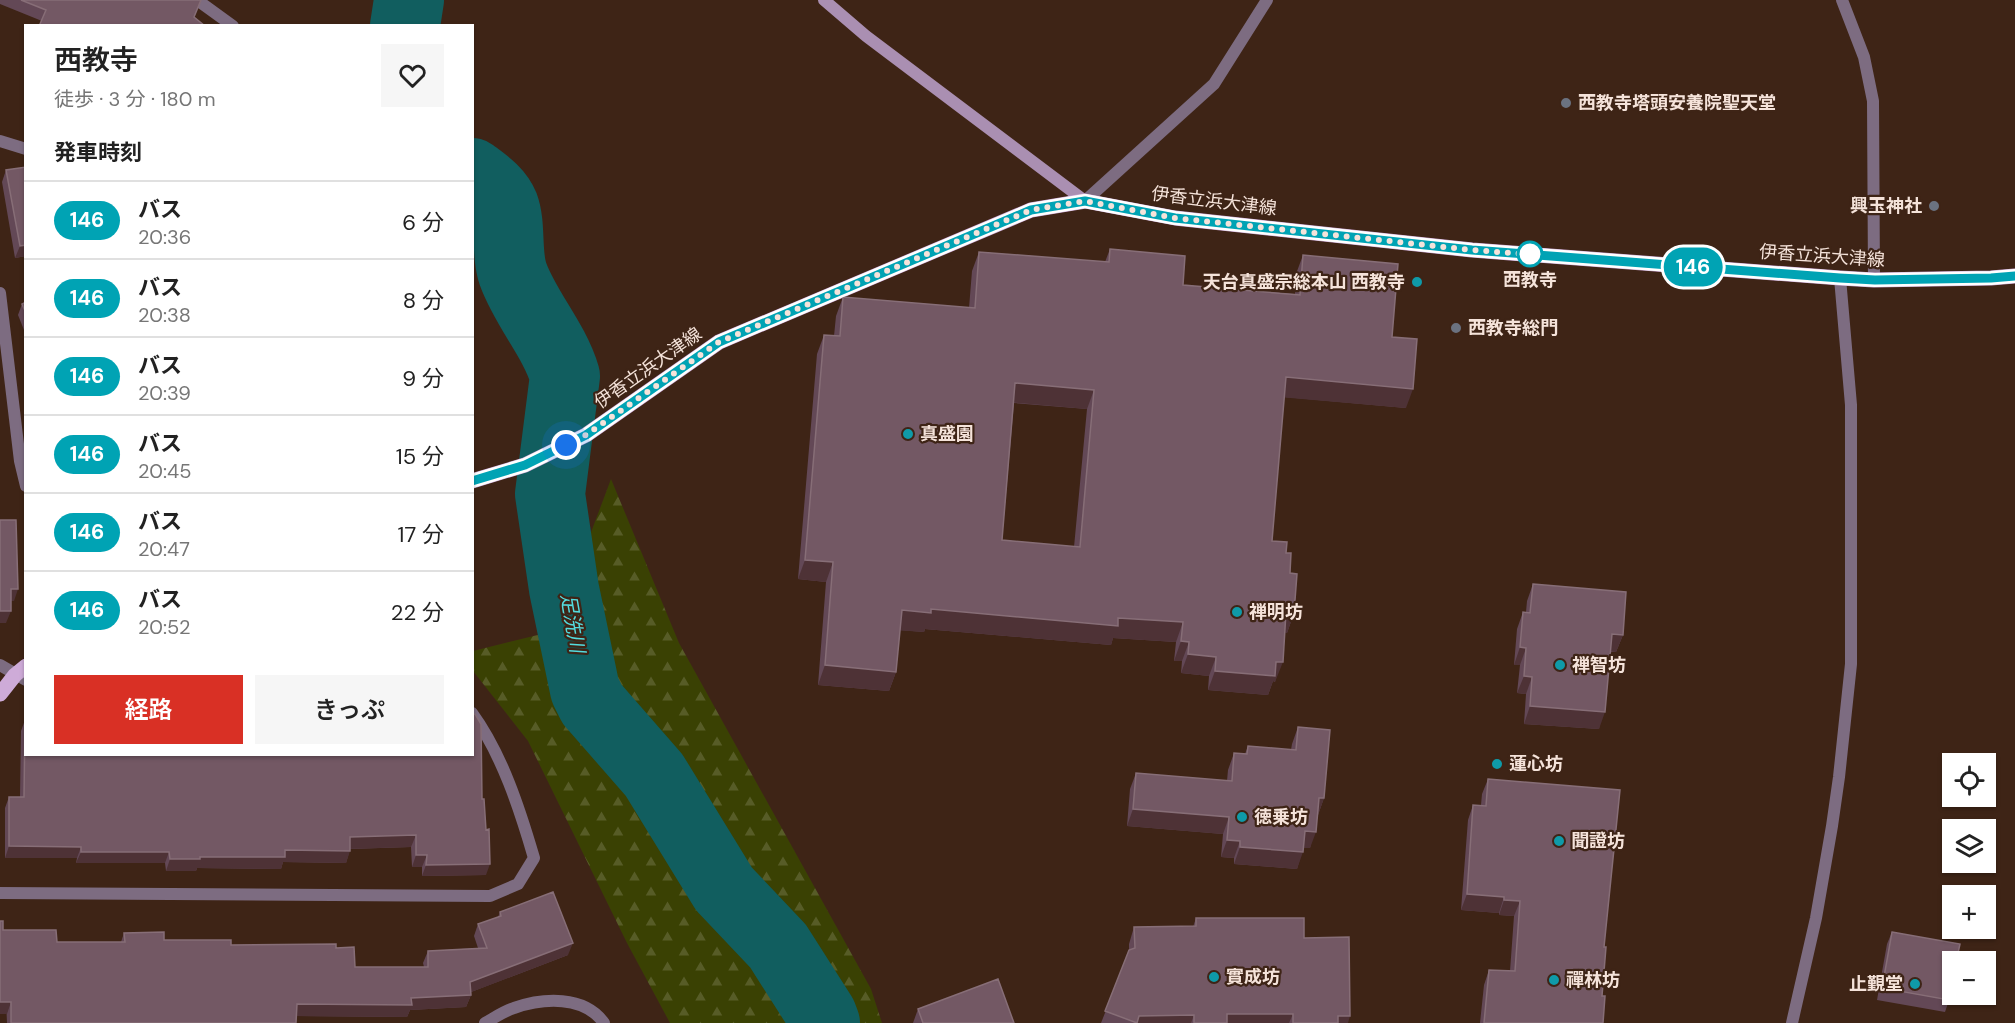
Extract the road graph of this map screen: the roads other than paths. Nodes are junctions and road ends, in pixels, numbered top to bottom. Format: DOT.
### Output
graph roads {
  1 [pos="197,0"];
  2 [pos="824,0"];
  3 [pos="1267,0"];
  4 [pos="1842,0"];
  5 [pos="229,24"];
  6 [pos="0,141"];
  7 [pos="24,148"];
  8 [pos="1085,201"];
  9 [pos="2015,276"];
  10 [pos="1840,278"];
  11 [pos="1875,280"];
  12 [pos="0,294"];
  13 [pos="5,387"];
  14 [pos="24,478"];
  15 [pos="474,481"];
  16 [pos="0,665"];
  17 [pos="22,674"];
  18 [pos="0,694"];
  19 [pos="474,716"];
  20 [pos="0,893"];
  21 [pos="485,1023"];
  22 [pos="604,1023"];
  23 [pos="1792,1023"];
  1 -- 5 [label="street"];
  2 -- 8 [label="street"];
  3 -- 8 [label="street"];
  4 -- 11 [label="street"];
  6 -- 7 [label="street"];
  8 -- 10 [label="main road, 伊香立浜大津線"];
  8 -- 15 [label="main road, 伊香立浜大津線"];
  9 -- 11 [label="main road, 伊香立浜大津線"];
  10 -- 11 [label="main road, 伊香立浜大津線"];
  10 -- 23 [label="street"];
  12 -- 13 [label="street"];
  13 -- 14 [label="street"];
  16 -- 17 [label="street"];
  17 -- 18 [label="main road"];
  19 -- 20 [label="street"];
  21 -- 22 [label="street"];
}
